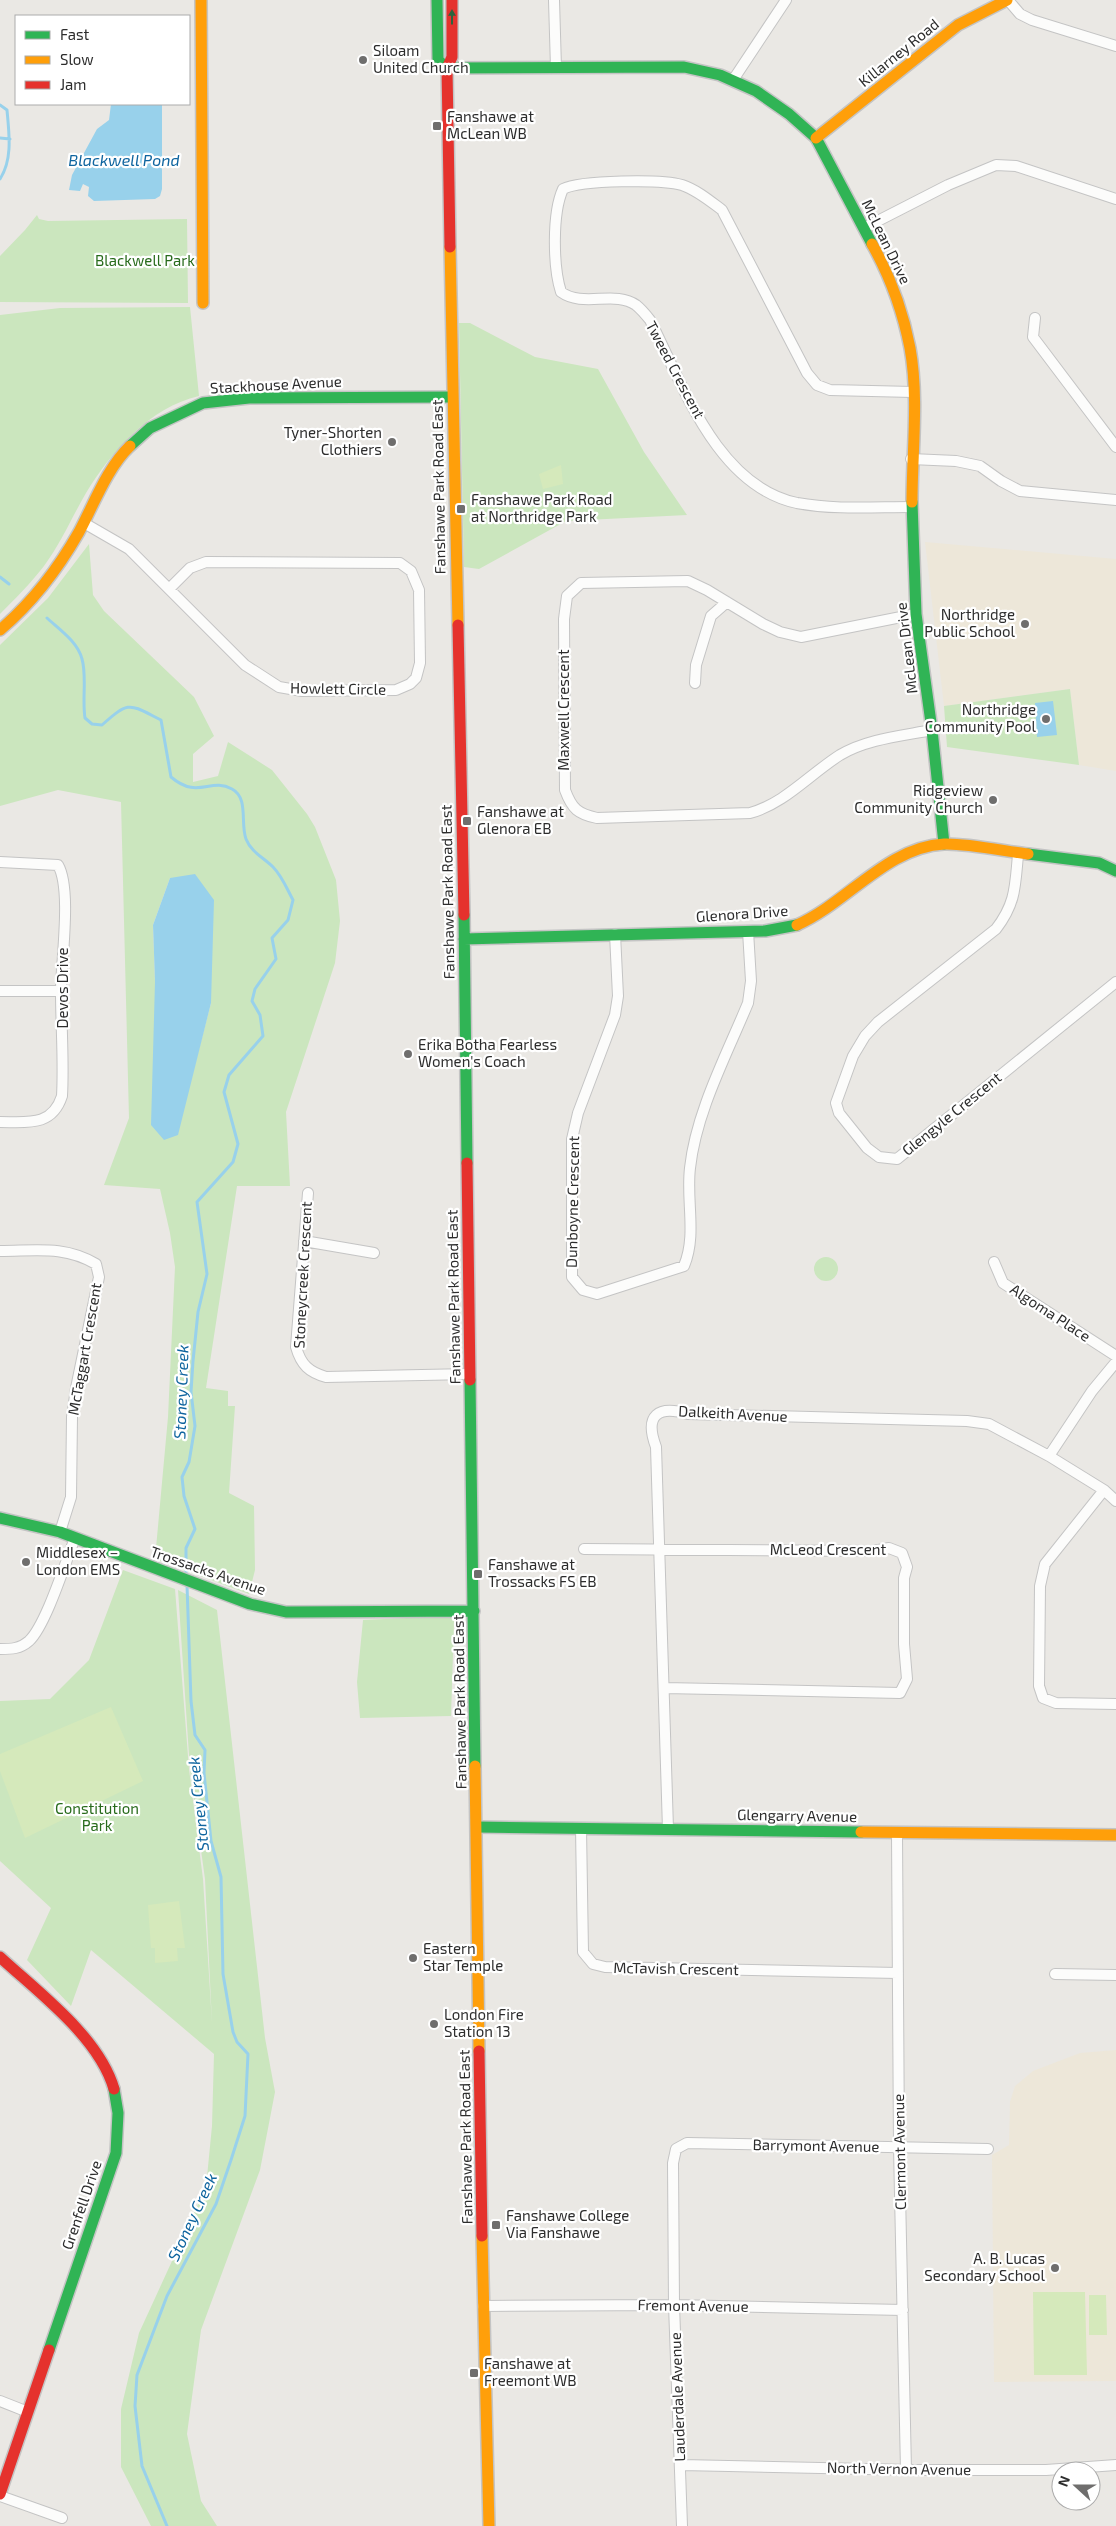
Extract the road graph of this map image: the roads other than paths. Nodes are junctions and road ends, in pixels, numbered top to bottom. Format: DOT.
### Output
graph roads {
  1 [pos="201,0"];
  2 [pos="437,0"];
  3 [pos="452,0"];
  4 [pos="554,0"];
  5 [pos="786,0"];
  6 [pos="1007,0"];
  7 [pos="1116,46"];
  8 [pos="447,68"];
  9 [pos="556,68"];
  10 [pos="733,80"];
  11 [pos="816,138"];
  12 [pos="1116,199"];
  13 [pos="864,228"];
  14 [pos="203,303"];
  15 [pos="1035,318"];
  16 [pos="913,392"];
  17 [pos="452,397"];
  18 [pos="1116,447"];
  19 [pos="911,459"];
  20 [pos="1116,500"];
  21 [pos="912,507"];
  22 [pos="84,523"];
  23 [pos="169,589"];
  24 [pos="728,602"];
  25 [pos="916,614"];
  26 [pos="0,630"];
  27 [pos="695,683"];
  28 [pos="932,730"];
  29 [pos="944,844"];
  30 [pos="1018,855"];
  31 [pos="0,862"];
  32 [pos="1116,871"];
  33 [pos="748,931"];
  34 [pos="615,934"];
  35 [pos="464,939"];
  36 [pos="1116,982"];
  37 [pos="0,991"];
  38 [pos="61,991"];
  39 [pos="0,1122"];
  40 [pos="308,1193"];
  41 [pos="304,1242"];
  42 [pos="0,1251"];
  43 [pos="374,1253"];
  44 [pos="994,1262"];
  45 [pos="1116,1356"];
  46 [pos="1116,1362"];
  47 [pos="470,1374"];
  48 [pos="1049,1456"];
  49 [pos="1104,1490"];
  50 [pos="1116,1501"];
  51 [pos="0,1518"];
  52 [pos="60,1532"];
  53 [pos="75,1538"];
  54 [pos="584,1549"];
  55 [pos="659,1550"];
  56 [pos="474,1611"];
  57 [pos="0,1650"];
  58 [pos="664,1688"];
  59 [pos="1116,1704"];
  60 [pos="477,1827"];
  61 [pos="581,1828"];
  62 [pos="668,1829"];
  63 [pos="896,1833"];
  64 [pos="1116,1835"];
  65 [pos="0,1957"];
  66 [pos="898,1973"];
  67 [pos="1055,1974"];
  68 [pos="1116,1975"];
  69 [pos="899,2148"];
  70 [pos="676,2149"];
  71 [pos="988,2149"];
  72 [pos="674,2305"];
  73 [pos="483,2306"];
  74 [pos="903,2310"];
  75 [pos="0,2401"];
  76 [pos="28,2412"];
  77 [pos="681,2464"];
  78 [pos="1116,2465"];
  79 [pos="906,2470"];
  80 [pos="0,2495"];
  81 [pos="62,2518"];
  82 [pos="489,2526"];
  83 [pos="682,2526"];
  1 -- 14 [label="street"];
  2 -- 8 [label="street, Fanshawe Park Road East"];
  8 -- 3 [label="street, Fanshawe Park Road East, one-way"];
  4 -- 9 [label="street"];
  5 -- 10 [label="street"];
  6 -- 7 [label="street"];
  6 -- 11 [label="street, Killarney Road"];
  8 -- 9 [label="street, McLean Drive"];
  8 -- 17 [label="street, Fanshawe Park Road East"];
  9 -- 10 [label="street, McLean Drive"];
  10 -- 11 [label="street, McLean Drive"];
  11 -- 13 [label="street, McLean Drive"];
  12 -- 13 [label="street"];
  13 -- 16 [label="street, McLean Drive"];
  15 -- 18 [label="street"];
  16 -- 19 [label="street, McLean Drive"];
  16 -- 21 [label="street, Tweed Crescent"];
  17 -- 22 [label="street, Stackhouse Avenue"];
  17 -- 35 [label="street, Fanshawe Park Road East"];
  19 -- 20 [label="street"];
  19 -- 21 [label="street, McLean Drive"];
  21 -- 25 [label="street, McLean Drive"];
  22 -- 23 [label="street, Howlett Circle"];
  22 -- 26 [label="street, Stackhouse Avenue"];
  23 -- 23 [label="street, Howlett Circle"];
  24 -- 25 [label="street, Maxwell Crescent"];
  24 -- 27 [label="street"];
  24 -- 28 [label="street, Maxwell Crescent"];
  25 -- 28 [label="street, McLean Drive"];
  28 -- 29 [label="street, McLean Drive"];
  29 -- 30 [label="street, Glenora Drive"];
  29 -- 33 [label="street, Glenora Drive"];
  30 -- 32 [label="street, Glenora Drive"];
  30 -- 36 [label="street, Glengyle Crescent"];
  31 -- 38 [label="street, Devos Drive"];
  33 -- 34 [label="street, Glenora Drive"];
  33 -- 34 [label="street, Dunboyne Crescent"];
  34 -- 35 [label="street, Glenora Drive"];
  35 -- 47 [label="street, Fanshawe Park Road East"];
  37 -- 38 [label="street"];
  38 -- 39 [label="street, Devos Drive"];
  40 -- 41 [label="street, Stoneycreek Crescent"];
  41 -- 43 [label="street"];
  41 -- 47 [label="street, Stoneycreek Crescent"];
  42 -- 52 [label="street, McTaggart Crescent"];
  44 -- 45 [label="street, Algoma Place"];
  46 -- 48 [label="street"];
  47 -- 56 [label="street, Fanshawe Park Road East"];
  48 -- 49 [label="street, Dalkeith Avenue"];
  48 -- 55 [label="street, Dalkeith Avenue"];
  49 -- 50 [label="street, Dalkeith Avenue"];
  49 -- 59 [label="street"];
  51 -- 52 [label="street, Trossacks Avenue"];
  52 -- 53 [label="street, Trossacks Avenue"];
  53 -- 56 [label="street, Trossacks Avenue"];
  53 -- 57 [label="street"];
  54 -- 55 [label="street, McLeod Crescent"];
  55 -- 58 [label="street, Dalkeith Avenue"];
  55 -- 58 [label="street, McLeod Crescent"];
  56 -- 60 [label="street, Fanshawe Park Road East"];
  58 -- 62 [label="street, Dalkeith Avenue"];
  60 -- 61 [label="street, Glengarry Avenue"];
  60 -- 73 [label="street, Fanshawe Park Road East"];
  61 -- 62 [label="street, Glengarry Avenue"];
  61 -- 66 [label="street, McTavish Crescent"];
  62 -- 63 [label="street, Glengarry Avenue"];
  63 -- 64 [label="street, Glengarry Avenue"];
  63 -- 66 [label="street, Clermont Avenue"];
  65 -- 76 [label="street, Grenfell Drive"];
  66 -- 69 [label="street, Clermont Avenue"];
  67 -- 68 [label="street"];
  69 -- 70 [label="street, Barrymont Avenue"];
  69 -- 71 [label="street, Barrymont Avenue"];
  69 -- 74 [label="street, Clermont Avenue"];
  70 -- 72 [label="street, Lauderdale Avenue"];
  72 -- 73 [label="street, Fremont Avenue"];
  72 -- 74 [label="street, Fremont Avenue"];
  72 -- 77 [label="street, Lauderdale Avenue"];
  73 -- 82 [label="street, Fanshawe Park Road East"];
  74 -- 79 [label="street, Clermont Avenue"];
  75 -- 76 [label="street"];
  76 -- 80 [label="street, Grenfell Drive"];
  77 -- 79 [label="street, North Vernon Avenue"];
  77 -- 83 [label="street, Lauderdale Avenue"];
  78 -- 79 [label="street, North Vernon Avenue"];
  80 -- 81 [label="street"];
}
